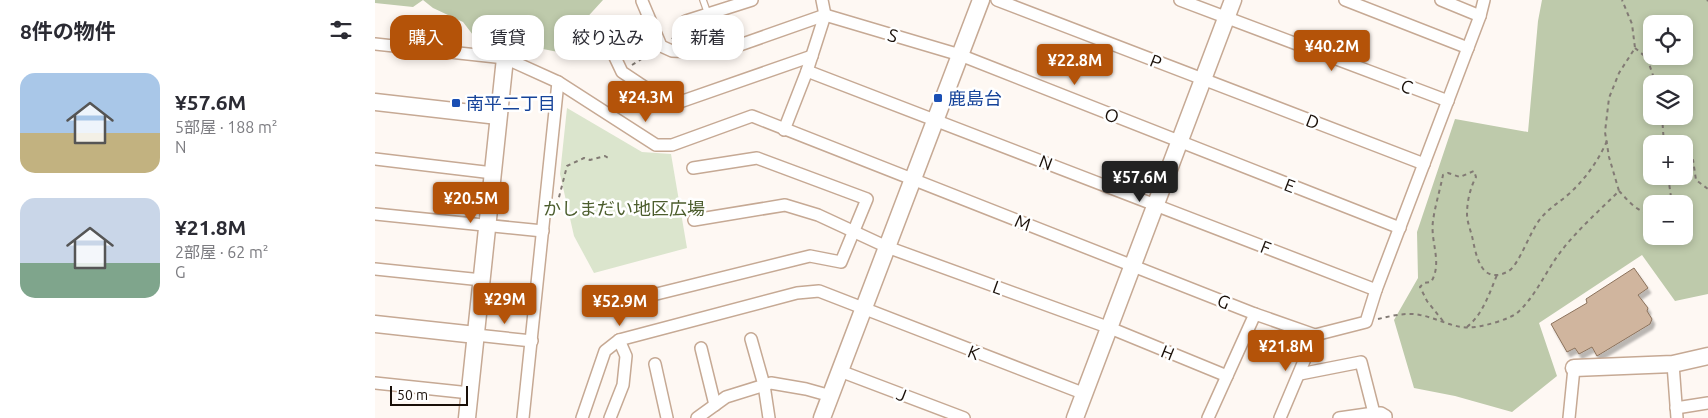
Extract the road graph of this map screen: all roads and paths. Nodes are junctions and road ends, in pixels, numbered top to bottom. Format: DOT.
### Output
graph roads {
  1 [pos="703,0"];
  2 [pos="752,0"];
  3 [pos="823,0"];
  4 [pos="981,0"];
  5 [pos="997,0"];
  6 [pos="1180,0"];
  7 [pos="1233,0"];
  8 [pos="1345,0"];
  9 [pos="1484,0"];
  10 [pos="1622,0"];
  11 [pos="643,1"];
  12 [pos="1445,1"];
  13 [pos="707,14"];
  14 [pos="704,15"];
  15 [pos="825,15"];
  16 [pos="1480,16"];
  17 [pos="1226,18"];
  18 [pos="672,37"];
  19 [pos="375,44"];
  20 [pos="663,47"];
  21 [pos="1468,48"];
  22 [pos="1635,48"];
  23 [pos="472,54"];
  24 [pos="960,55"];
  25 [pos="812,56"];
  26 [pos="505,60"];
  27 [pos="509,60"];
  28 [pos="616,60"];
  29 [pos="807,71"];
  30 [pos="622,72"];
  31 [pos="1653,75"];
  32 [pos="1203,79"];
  33 [pos="558,82"];
  34 [pos="1448,101"];
  35 [pos="375,102"];
  36 [pos="499,116"];
  37 [pos="935,120"];
  38 [pos="784,130"];
  39 [pos="1180,141"];
  40 [pos="1607,141"];
  41 [pos="610,159"];
  42 [pos="375,160"];
  43 [pos="1693,160"];
  44 [pos="1423,164"];
  45 [pos="693,168"];
  46 [pos="493,173"];
  47 [pos="913,179"];
  48 [pos="1708,189"];
  49 [pos="1619,191"];
  50 [pos="1156,205"];
  51 [pos="555,209"];
  52 [pos="1643,210"];
  53 [pos="375,214"];
  54 [pos="694,220"];
  55 [pos="487,227"];
  56 [pos="1400,228"];
  57 [pos="543,231"];
  58 [pos="855,232"];
  59 [pos="887,247"];
  60 [pos="1133,265"];
  61 [pos="375,269"];
  62 [pos="1497,275"];
  63 [pos="482,280"];
  64 [pos="1376,290"];
  65 [pos="604,307"];
  66 [pos="864,309"];
  67 [pos="1255,314"];
  68 [pos="1366,322"];
  69 [pos="1445,323"];
  70 [pos="375,324"];
  71 [pos="1467,327"];
  72 [pos="1109,328"];
  73 [pos="476,335"];
  74 [pos="1315,335"];
  75 [pos="751,339"];
  76 [pos="619,340"];
  77 [pos="532,341"];
  78 [pos="701,348"];
  79 [pos="1708,356"];
  80 [pos="655,364"];
  81 [pos="1673,364"];
  82 [pos="1574,368"];
  83 [pos="840,371"];
  84 [pos="1300,374"];
  85 [pos="1227,376"];
  86 [pos="375,383"];
  87 [pos="764,385"];
  88 [pos="470,393"];
  89 [pos="1085,394"];
  90 [pos="831,396"];
  91 [pos="1708,404"];
  92 [pos="715,405"];
  93 [pos="1373,414"];
  94 [pos="1675,415"];
  95 [pos="467,418"];
  96 [pos="523,418"];
  97 [pos="582,418"];
  98 [pos="610,418"];
  99 [pos="667,418"];
  100 [pos="697,418"];
  101 [pos="769,418"];
  102 [pos="822,418"];
  103 [pos="965,418"];
  104 [pos="1075,418"];
  105 [pos="1208,418"];
  106 [pos="1280,418"];
  107 [pos="1339,418"];
  108 [pos="1386,418"];
  109 [pos="1569,418"];
  1 -- 13 [label="lane"];
  2 -- 13 [label="street"];
  3 -- 15 [label="street"];
  4 -- 24 [label="street"];
  5 -- 32 [label="street, P"];
  6 -- 17 [label="street, C"];
  7 -- 17 [label="street"];
  8 -- 21 [label="street"];
  9 -- 16 [label="street"];
  10 -- 22 [label="path"];
  11 -- 20 [label="street"];
  12 -- 16 [label="street"];
  13 -- 14 [label="street"];
  15 -- 20 [label="street"];
  15 -- 24 [label="street, S"];
  15 -- 25 [label="street"];
  16 -- 21 [label="street"];
  17 -- 32 [label="street"];
  17 -- 34 [label="street, C"];
  18 -- 20 [label="path"];
  19 -- 23 [label="street, M"];
  20 -- 30 [label="path"];
  21 -- 34 [label="street"];
  22 -- 31 [label="path"];
  22 -- 40 [label="path"];
  24 -- 37 [label="street"];
  24 -- 39 [label="street, O"];
  25 -- 29 [label="street"];
  25 -- 30 [label="street"];
  26 -- 36 [label="street"];
  27 -- 33 [label="street, M"];
  28 -- 30 [label="street"];
  29 -- 37 [label="street, N"];
  29 -- 38 [label="street"];
  32 -- 39 [label="street"];
  32 -- 44 [label="street, D"];
  33 -- 38 [label="street, M"];
  33 -- 57 [label="street"];
  34 -- 44 [label="street"];
  35 -- 36 [label="street"];
  36 -- 46 [label="street"];
  37 -- 47 [label="street"];
  37 -- 50 [label="street, N"];
  38 -- 47 [label="street, M"];
  39 -- 50 [label="street"];
  39 -- 56 [label="street, E"];
  40 -- 49 [label="path"];
  40 -- 62 [label="path"];
  41 -- 51 [label="path"];
  42 -- 46 [label="street"];
  43 -- 48 [label="path"];
  44 -- 56 [label="street"];
  45 -- 58 [label="street"];
  46 -- 55 [label="street"];
  47 -- 59 [label="street"];
  47 -- 60 [label="street, M"];
  49 -- 52 [label="path"];
  49 -- 71 [label="path"];
  50 -- 60 [label="street"];
  50 -- 64 [label="street, F"];
  53 -- 55 [label="street"];
  54 -- 58 [label="street, L"];
  55 -- 57 [label="street"];
  55 -- 63 [label="street"];
  56 -- 64 [label="street"];
  57 -- 77 [label="street"];
  58 -- 59 [label="street, L"];
  58 -- 65 [label="street"];
  59 -- 66 [label="street"];
  59 -- 72 [label="street, L"];
  60 -- 67 [label="street, G"];
  60 -- 72 [label="street"];
  61 -- 63 [label="street"];
  62 -- 69 [label="path"];
  62 -- 71 [label="path"];
  63 -- 73 [label="street"];
  64 -- 68 [label="street"];
  66 -- 76 [label="street, K"];
  66 -- 83 [label="street"];
  66 -- 89 [label="street, K"];
  67 -- 74 [label="street, G"];
  67 -- 85 [label="street"];
  68 -- 69 [label="path"];
  68 -- 74 [label="street"];
  69 -- 71 [label="path"];
  70 -- 73 [label="street"];
  72 -- 85 [label="street, H"];
  72 -- 89 [label="street"];
  73 -- 77 [label="street"];
  73 -- 88 [label="street"];
  74 -- 84 [label="street"];
  75 -- 87 [label="street"];
  76 -- 97 [label="street"];
  76 -- 98 [label="street"];
  77 -- 96 [label="street"];
  78 -- 92 [label="street"];
  79 -- 81 [label="street"];
  80 -- 99 [label="street"];
  81 -- 82 [label="street"];
  81 -- 94 [label="street"];
  82 -- 109 [label="street"];
  83 -- 90 [label="street"];
  83 -- 103 [label="street, J"];
  84 -- 93 [label="street"];
  84 -- 106 [label="street"];
  85 -- 105 [label="street"];
  86 -- 88 [label="street"];
  87 -- 90 [label="street"];
  87 -- 92 [label="street"];
  87 -- 101 [label="street"];
  88 -- 95 [label="street"];
  89 -- 104 [label="street"];
  90 -- 102 [label="street"];
  91 -- 94 [label="street"];
  92 -- 100 [label="street"];
  93 -- 107 [label="street"];
  93 -- 108 [label="street"];
}
